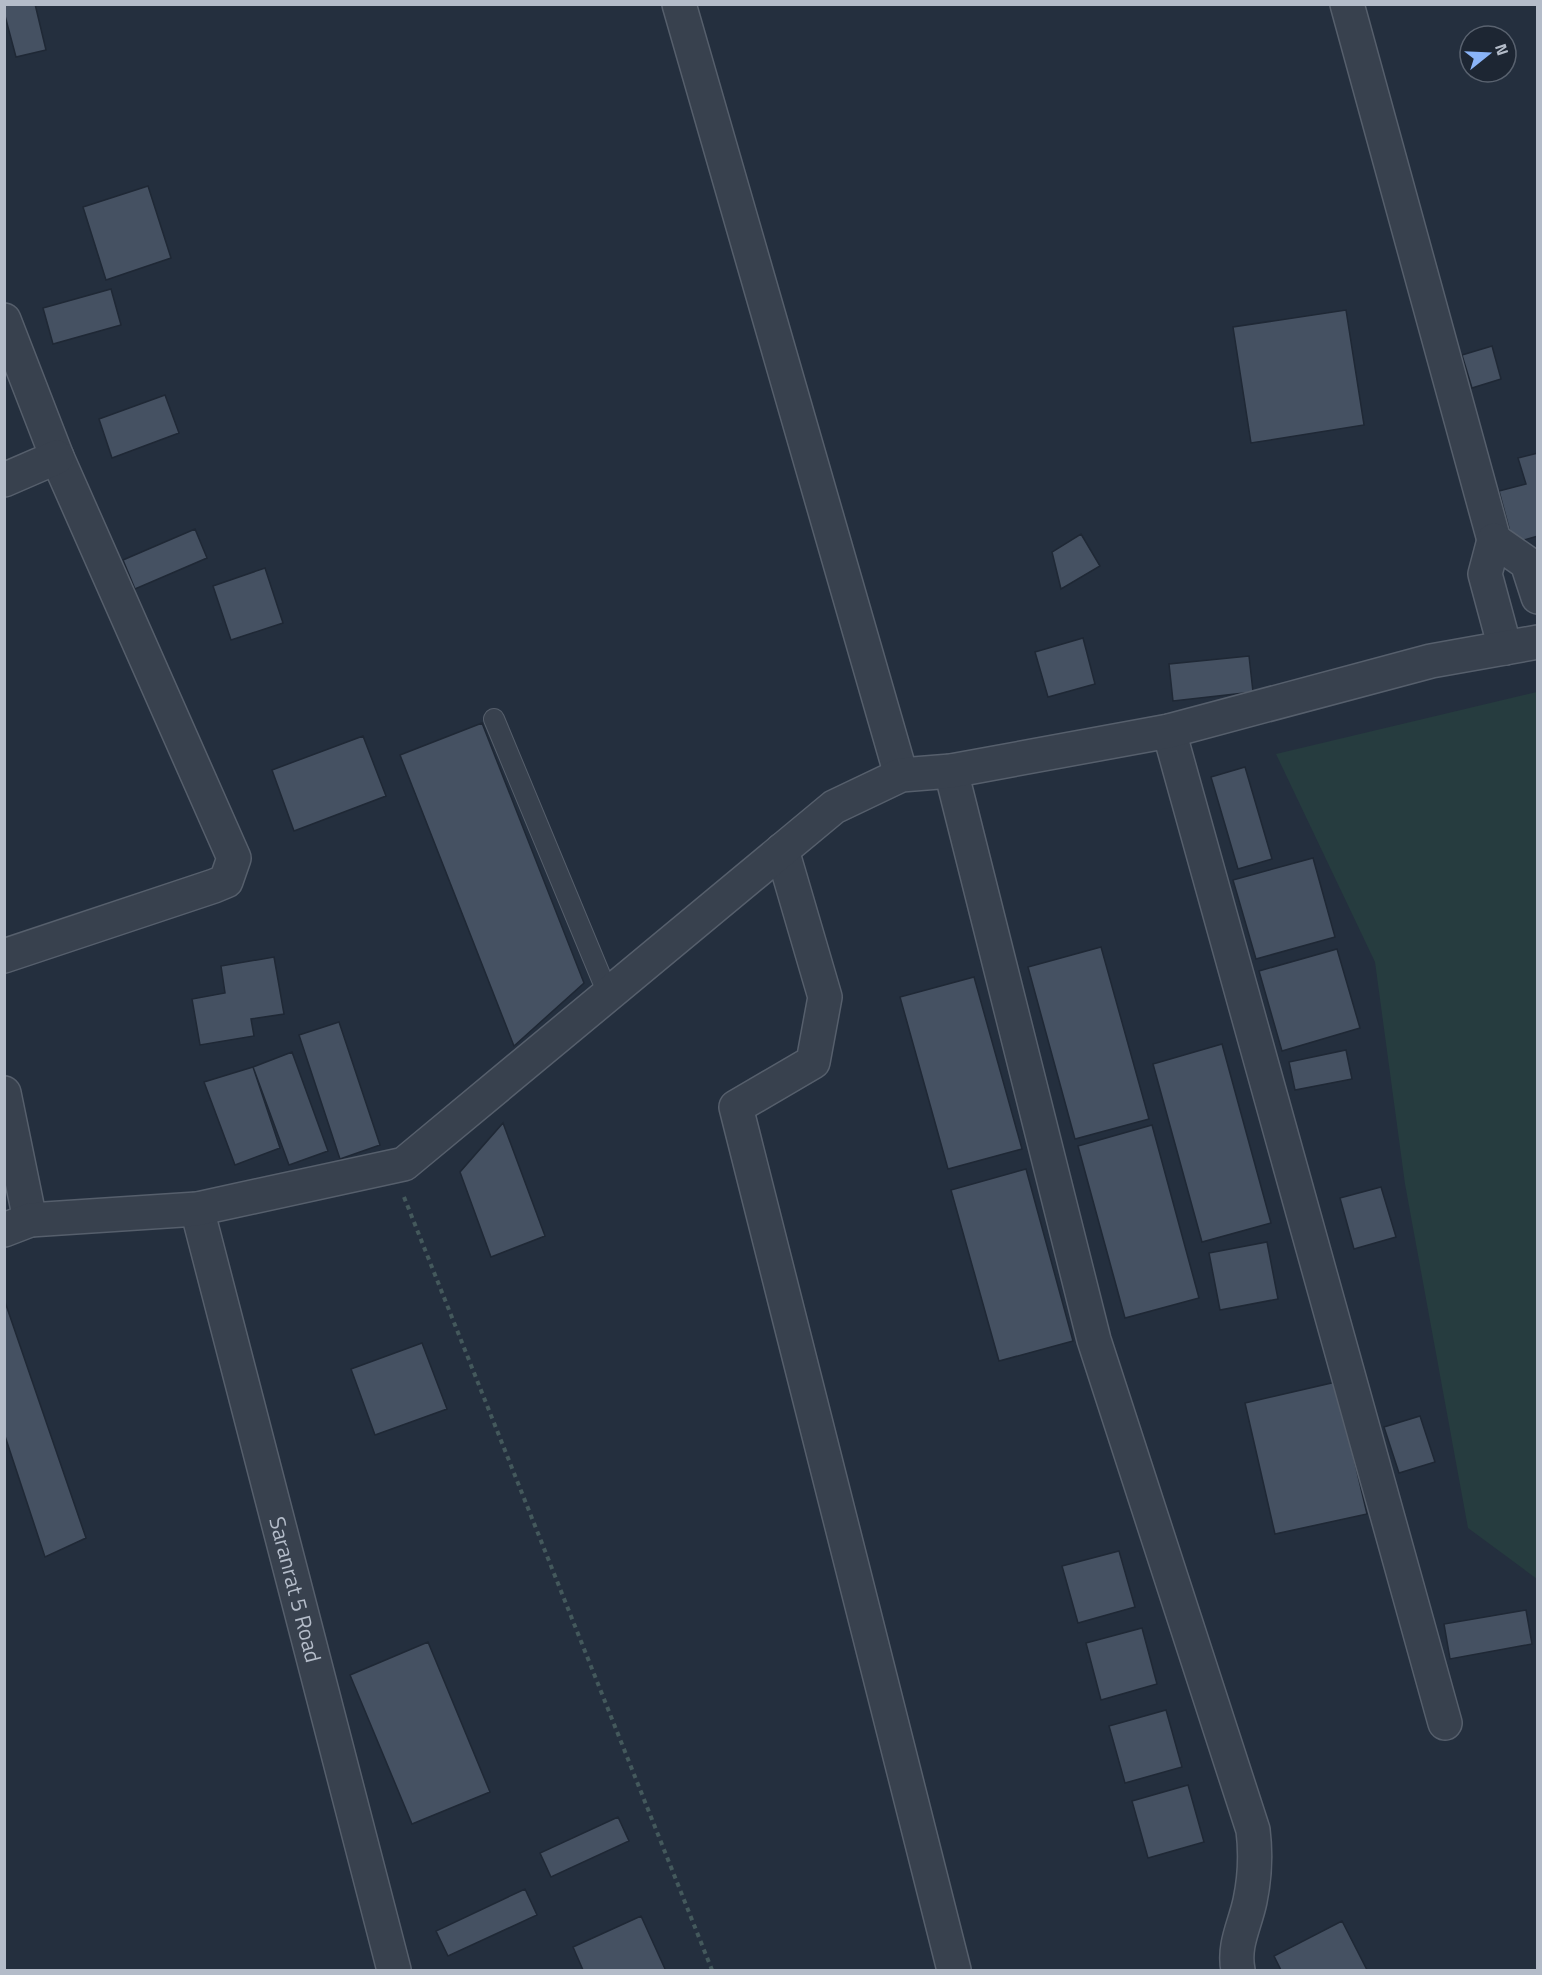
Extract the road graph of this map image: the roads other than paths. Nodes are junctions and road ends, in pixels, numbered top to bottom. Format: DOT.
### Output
graph roads {
  1 [pos="679,4"];
  2 [pos="1347,4"];
  3 [pos="4,320"];
  4 [pos="57,457"];
  5 [pos="4,480"];
  6 [pos="1494,540"];
  7 [pos="1538,597"];
  8 [pos="1538,642"];
  9 [pos="1504,648"];
  10 [pos="494,719"];
  11 [pos="1169,731"];
  12 [pos="951,771"];
  13 [pos="901,775"];
  14 [pos="782,850"];
  15 [pos="4,956"];
  16 [pos="608,994"];
  17 [pos="4,1093"];
  18 [pos="196,1209"];
  19 [pos="17,1225"];
  20 [pos="1445,1723"];
  21 [pos="394,1971"];
  22 [pos="954,1971"];
  23 [pos="1238,1971"];
  1 -- 13 [label="street"];
  2 -- 6 [label="street"];
  3 -- 4 [label="street"];
  4 -- 5 [label="street"];
  4 -- 15 [label="street"];
  6 -- 7 [label="street"];
  6 -- 9 [label="street"];
  8 -- 9 [label="street"];
  9 -- 11 [label="street"];
  10 -- 16 [label="lane"];
  11 -- 12 [label="street"];
  11 -- 20 [label="street"];
  12 -- 13 [label="street"];
  12 -- 23 [label="street"];
  13 -- 14 [label="street"];
  14 -- 16 [label="street"];
  14 -- 22 [label="street"];
  16 -- 18 [label="street"];
  17 -- 19 [label="street"];
  18 -- 19 [label="street"];
  18 -- 21 [label="street, Saranrat 5 Road"];
}
